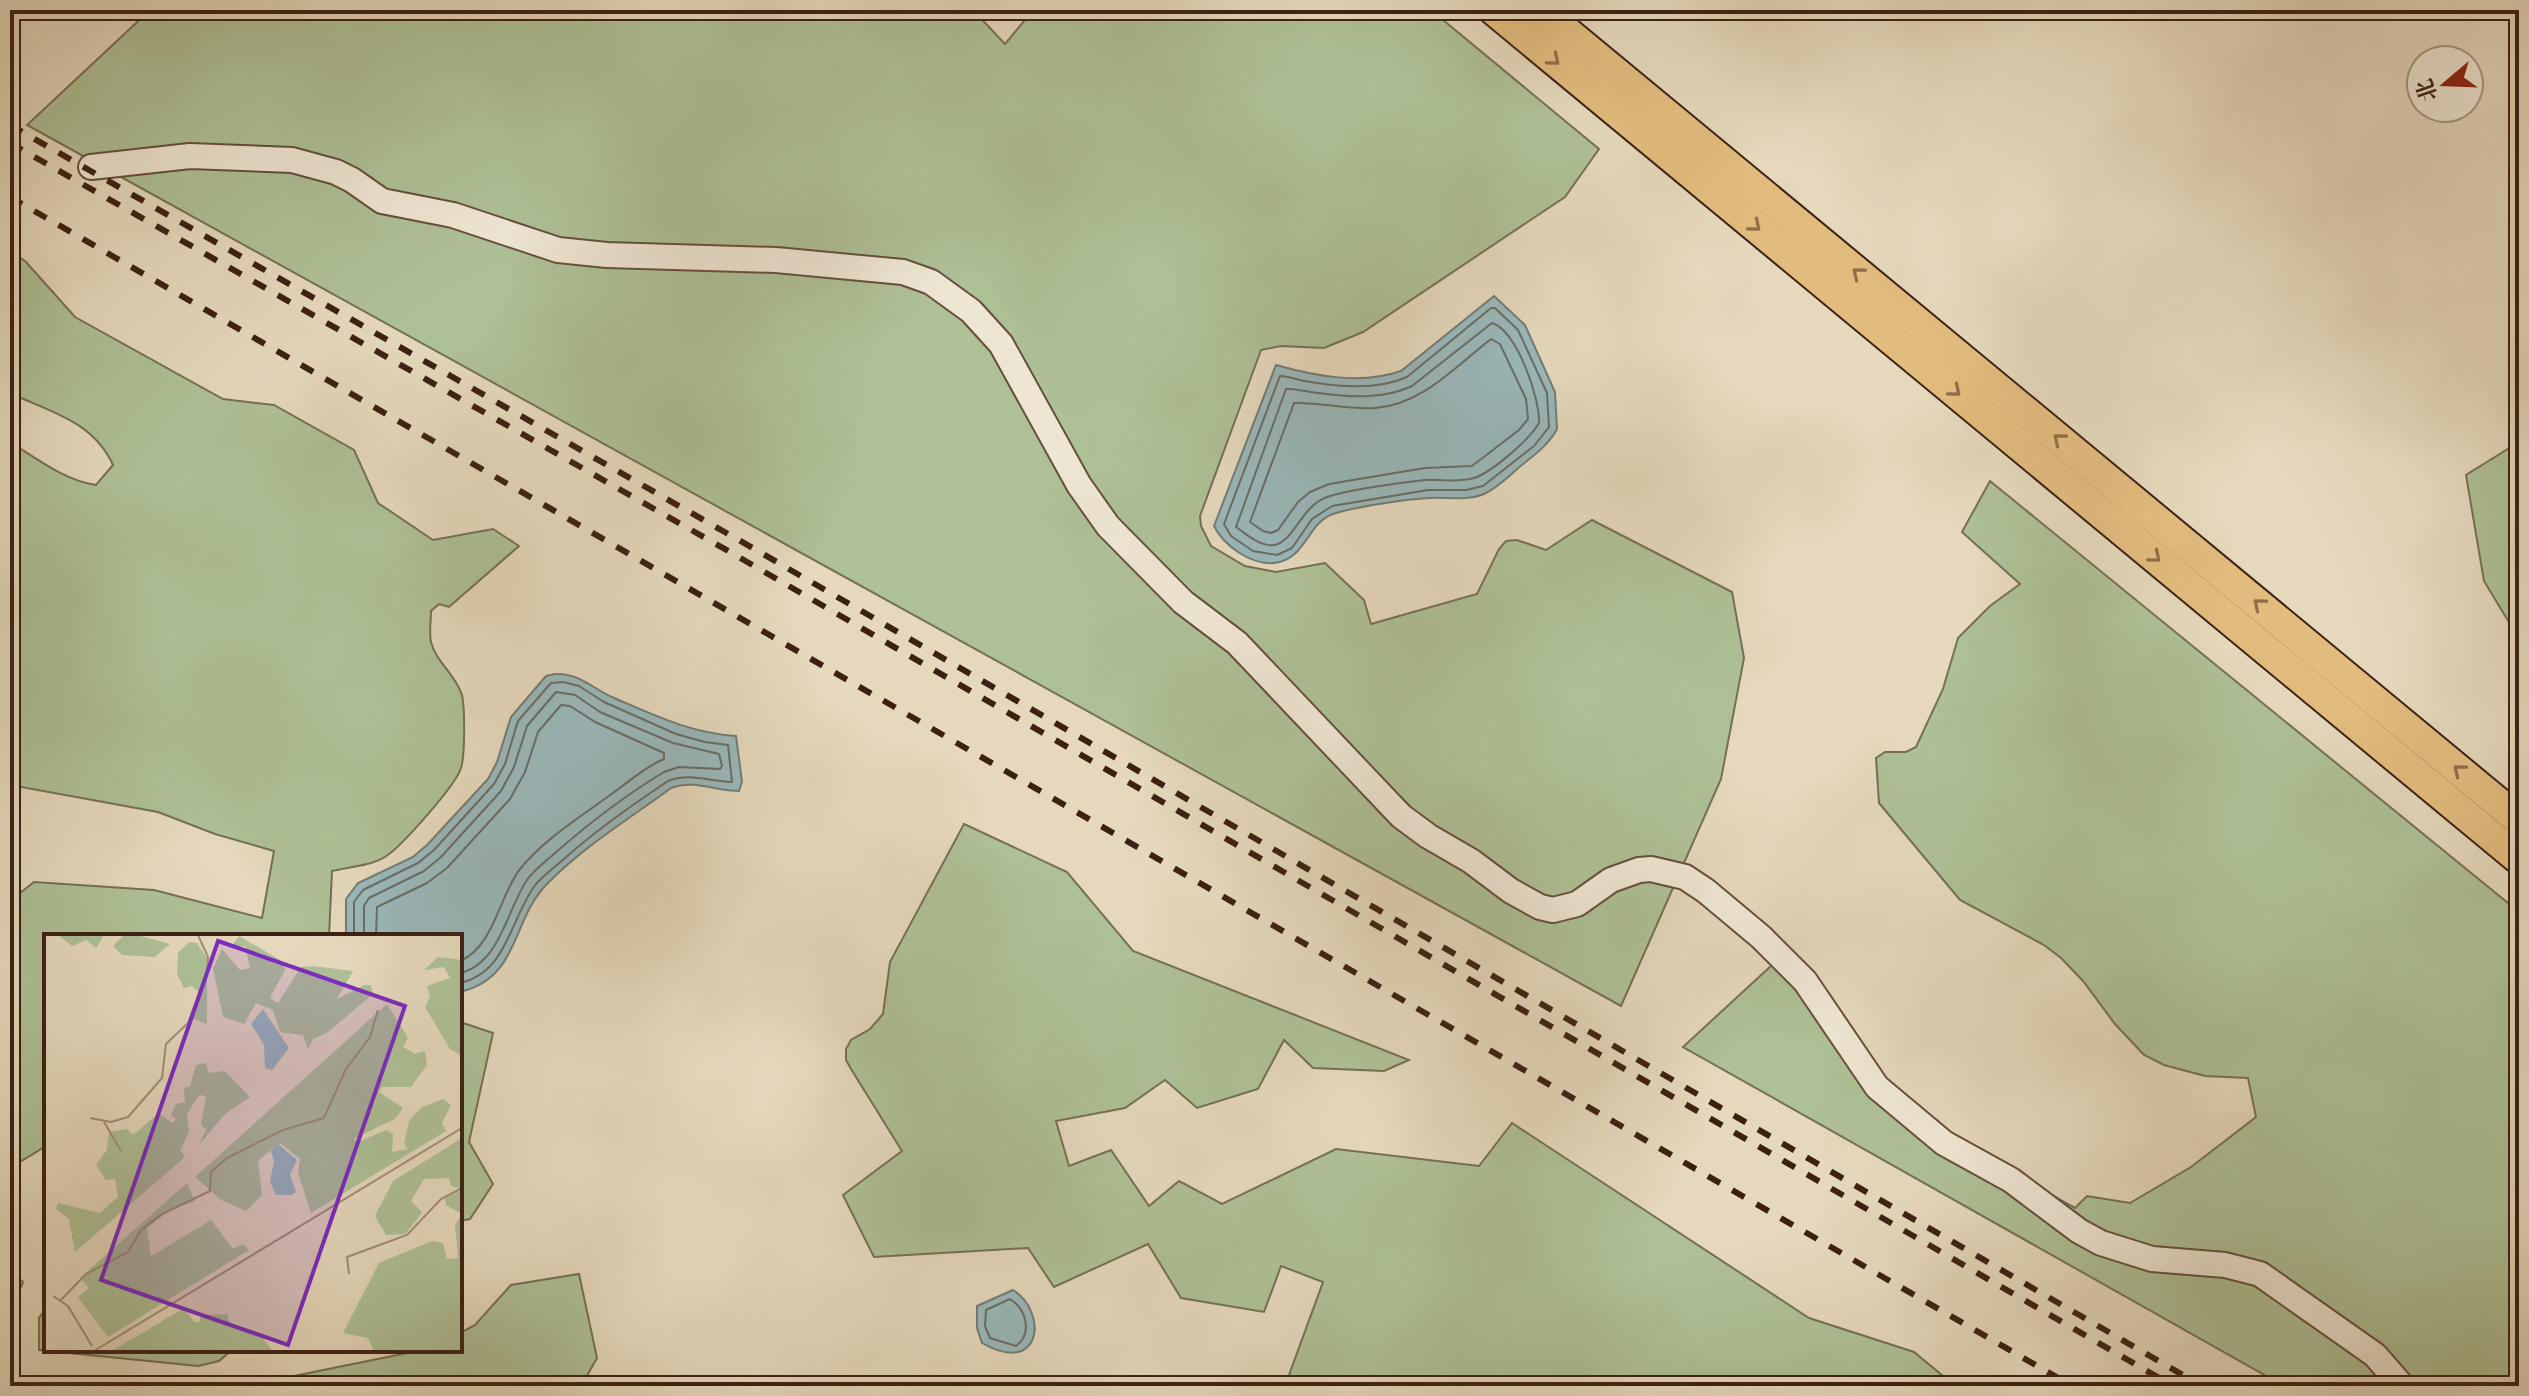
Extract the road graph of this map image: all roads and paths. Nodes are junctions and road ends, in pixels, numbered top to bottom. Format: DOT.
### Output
graph roads {
  1 [pos="1494,10"];
  2 [pos="1540,10"];
  3 [pos="91,167"];
  4 [pos="2519,820"];
  5 [pos="2519,859"];
  6 [pos="2402,1386"];
  1 -- 5 [label="main road, one-way"];
  4 -- 2 [label="main road, one-way"];
  3 -- 6 [label="street"];
}
